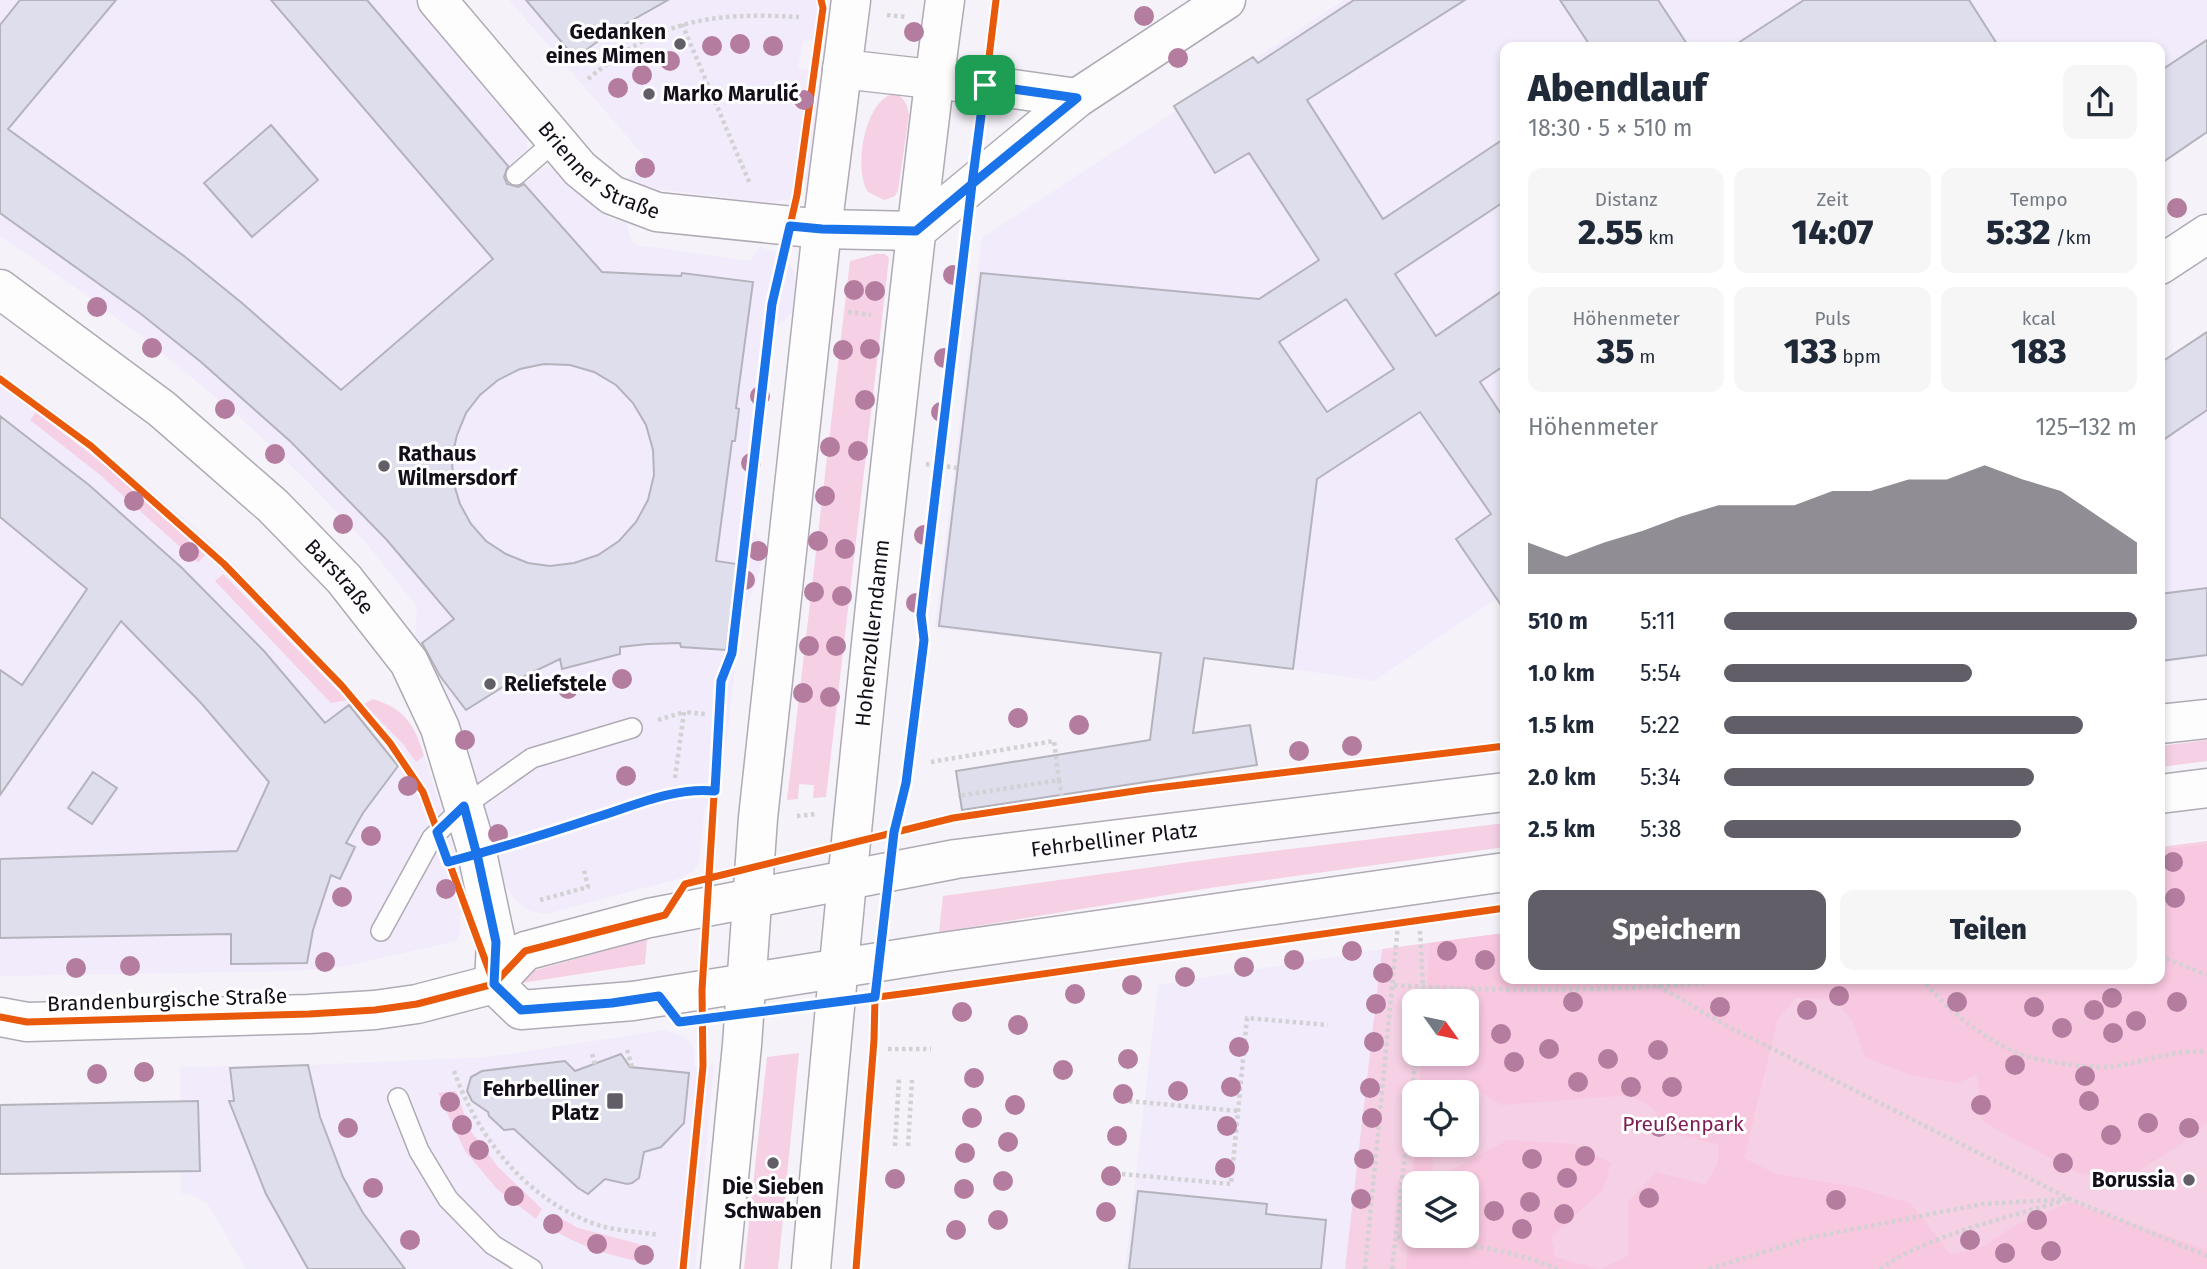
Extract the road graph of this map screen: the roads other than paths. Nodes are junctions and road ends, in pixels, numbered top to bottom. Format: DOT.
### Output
graph roads {
  1 [pos="437,0"];
  2 [pos="851,0"];
  3 [pos="945,0"];
  4 [pos="1226,0"];
  5 [pos="842,69"];
  6 [pos="935,79"];
  7 [pos="1077,98"];
  8 [pos="555,141"];
  9 [pos="516,175"];
  10 [pos="822,229"];
  11 [pos="916,231"];
  12 [pos="2207,233"];
  13 [pos="2165,262"];
  14 [pos="0,289"];
  15 [pos="2207,719"];
  16 [pos="2165,723"];
  17 [pos="632,728"];
  18 [pos="2207,788"];
  19 [pos="1500,793"];
  20 [pos="2165,793"];
  21 [pos="464,806"];
  22 [pos="1500,873"];
  23 [pos="847,880"];
  24 [pos="751,899"];
  25 [pos="381,931"];
  26 [pos="838,969"];
  27 [pos="747,983"];
  28 [pos="494,984"];
  29 [pos="9,1023"];
  30 [pos="398,1098"];
  31 [pos="532,1269"];
  32 [pos="720,1269"];
  33 [pos="811,1269"];
  1 -- 8 [label="main road, Brienner Straße"];
  2 -- 5 [label="main road"];
  3 -- 6 [label="main road, Hohenzollerndamm"];
  4 -- 7 [label="main road"];
  5 -- 6 [label="main road"];
  5 -- 10 [label="main road"];
  6 -- 7 [label="main road"];
  6 -- 11 [label="main road, Hohenzollerndamm"];
  7 -- 11 [label="main road"];
  8 -- 9 [label="lane"];
  8 -- 10 [label="main road, Brienner Straße"];
  10 -- 11 [label="main road, Brienner Straße"];
  10 -- 24 [label="main road"];
  11 -- 23 [label="main road, Hohenzollerndamm"];
  12 -- 13 [label="main road"];
  14 -- 21 [label="main road, Barstraße"];
  15 -- 16 [label="main road"];
  17 -- 21 [label="lane"];
  18 -- 20 [label="main road"];
  19 -- 23 [label="main road, Fehrbelliner Platz"];
  21 -- 25 [label="lane"];
  21 -- 28 [label="main road, Barstraße"];
  22 -- 26 [label="main road"];
  23 -- 24 [label="main road, Fehrbelliner Platz"];
  23 -- 26 [label="main road, Hohenzollerndamm"];
  24 -- 27 [label="main road"];
  24 -- 28 [label="main road, Fehrbelliner Platz"];
  26 -- 27 [label="main road"];
  26 -- 33 [label="main road, Hohenzollerndamm"];
  27 -- 28 [label="main road"];
  27 -- 32 [label="main road"];
  28 -- 29 [label="main road, Brandenburgische Straße"];
  30 -- 31 [label="lane"];
}
